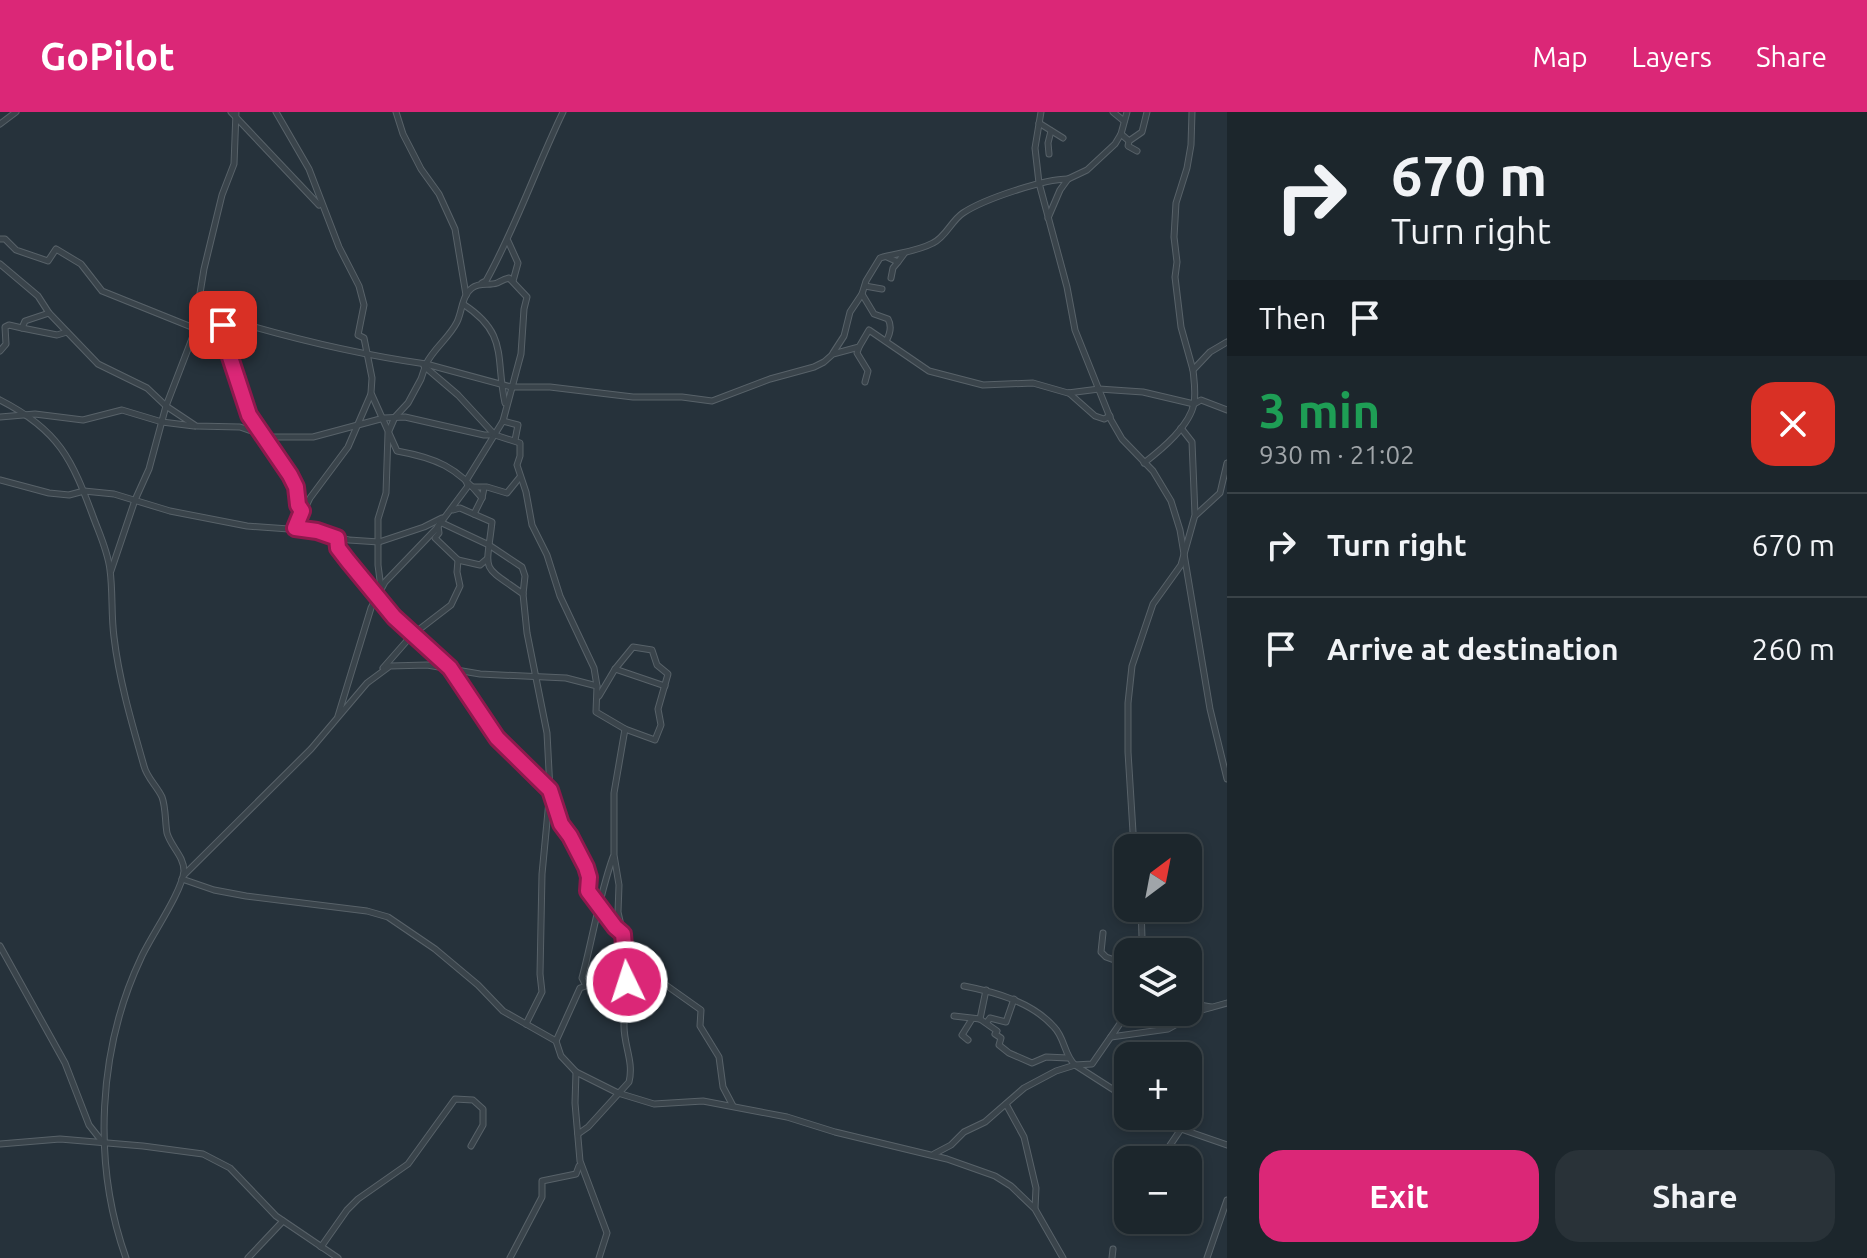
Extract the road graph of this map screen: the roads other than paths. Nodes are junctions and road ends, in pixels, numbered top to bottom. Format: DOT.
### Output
graph roads {
  1 [pos="16,112"];
  2 [pos="276,112"];
  3 [pos="396,112"];
  4 [pos="563,112"];
  5 [pos="1041,112"];
  6 [pos="1113,112"];
  7 [pos="1127,112"];
  8 [pos="1147,112"];
  9 [pos="1192,112"];
  10 [pos="234,114"];
  11 [pos="1124,122"];
  12 [pos="1039,123"];
  13 [pos="0,124"];
  14 [pos="1051,131"];
  15 [pos="1121,134"];
  16 [pos="1063,138"];
  17 [pos="1129,141"];
  18 [pos="1137,151"];
  19 [pos="1049,154"];
  20 [pos="1068,179"];
  21 [pos="1039,183"];
  22 [pos="323,208"];
  23 [pos="1048,219"];
  24 [pos="0,239"];
  25 [pos="508,241"];
  26 [pos="904,254"];
  27 [pos="888,258"];
  28 [pos="898,262"];
  29 [pos="0,264"];
  30 [pos="893,268"];
  31 [pos="891,278"];
  32 [pos="513,281"];
  33 [pos="866,284"];
  34 [pos="477,285"];
  35 [pos="882,289"];
  36 [pos="862,294"];
  37 [pos="466,295"];
  38 [pos="463,304"];
  39 [pos="198,310"];
  40 [pos="49,313"];
  41 [pos="207,313"];
  42 [pos="22,328"];
  43 [pos="194,328"];
  44 [pos="67,332"];
  45 [pos="844,336"];
  46 [pos="886,341"];
  47 [pos="1227,342"];
  48 [pos="851,348"];
  49 [pos="858,350"];
  50 [pos="0,351"];
  51 [pos="366,354"];
  52 [pos="833,354"];
  53 [pos="423,364"];
  54 [pos="1193,370"];
  55 [pos="865,382"];
  56 [pos="501,385"];
  57 [pos="511,387"];
  58 [pos="1099,389"];
  59 [pos="371,393"];
  60 [pos="1068,393"];
  61 [pos="0,400"];
  62 [pos="1194,404"];
  63 [pos="166,406"];
  64 [pos="506,407"];
  65 [pos="1227,410"];
  66 [pos="25,415"];
  67 [pos="1110,416"];
  68 [pos="0,417"];
  69 [pos="395,417"];
  70 [pos="384,418"];
  71 [pos="503,421"];
  72 [pos="162,422"];
  73 [pos="356,425"];
  74 [pos="196,426"];
  75 [pos="1181,428"];
  76 [pos="257,431"];
  77 [pos="388,433"];
  78 [pos="495,435"];
  79 [pos="515,440"];
  80 [pos="1144,463"];
  81 [pos="1227,463"];
  82 [pos="520,477"];
  83 [pos="0,480"];
  84 [pos="469,485"];
  85 [pos="484,488"];
  86 [pos="84,491"];
  87 [pos="482,498"];
  88 [pos="135,500"];
  89 [pos="302,511"];
  90 [pos="474,514"];
  91 [pos="1195,515"];
  92 [pos="440,522"];
  93 [pos="295,528"];
  94 [pos="337,538"];
  95 [pos="379,542"];
  96 [pos="489,545"];
  97 [pos="1185,552"];
  98 [pos="487,559"];
  99 [pos="458,560"];
  100 [pos="111,573"];
  101 [pos="381,588"];
  102 [pos="377,594"];
  103 [pos="523,594"];
  104 [pos="412,635"];
  105 [pos="450,668"];
  106 [pos="615,669"];
  107 [pos="379,672"];
  108 [pos="537,677"];
  109 [pos="597,686"];
  110 [pos="665,686"];
  111 [pos="598,699"];
  112 [pos="338,716"];
  113 [pos="625,729"];
  114 [pos="1227,779"];
  115 [pos="550,790"];
  116 [pos="1133,834"];
  117 [pos="614,855"];
  118 [pos="183,877"];
  119 [pos="599,905"];
  120 [pos="1103,933"];
  121 [pos="623,934"];
  122 [pos="0,946"];
  123 [pos="626,949"];
  124 [pos="1114,960"];
  125 [pos="964,986"];
  126 [pos="986,990"];
  127 [pos="1014,999"];
  128 [pos="1227,1003"];
  129 [pos="1202,1005"];
  130 [pos="1213,1007"];
  131 [pos="954,1016"];
  132 [pos="972,1019"];
  133 [pos="980,1019"];
  134 [pos="987,1022"];
  135 [pos="526,1024"];
  136 [pos="1118,1026"];
  137 [pos="1110,1037"];
  138 [pos="968,1040"];
  139 [pos="556,1041"];
  140 [pos="1068,1058"];
  141 [pos="1075,1065"];
  142 [pos="576,1072"];
  143 [pos="1114,1089"];
  144 [pos="618,1093"];
  145 [pos="1006,1103"];
  146 [pos="733,1106"];
  147 [pos="1184,1130"];
  148 [pos="577,1134"];
  149 [pos="0,1144"];
  150 [pos="105,1144"];
  151 [pos="1227,1145"];
  152 [pos="471,1146"];
  153 [pos="932,1155"];
  154 [pos="580,1161"];
  155 [pos="1227,1200"];
  156 [pos="1035,1209"];
  157 [pos="283,1221"];
  158 [pos="321,1247"];
  159 [pos="1113,1249"];
  160 [pos="126,1258"];
  161 [pos="248,1258"];
  162 [pos="338,1258"];
  163 [pos="510,1258"];
  164 [pos="599,1258"];
  165 [pos="1063,1258"];
  166 [pos="1112,1258"];
  167 [pos="1207,1258"];
  1 -- 13 [label="street"];
  2 -- 22 [label="street"];
  3 -- 37 [label="street"];
  4 -- 25 [label="street"];
  5 -- 12 [label="street"];
  6 -- 11 [label="street"];
  7 -- 11 [label="street"];
  8 -- 17 [label="street"];
  9 -- 54 [label="street"];
  10 -- 22 [label="street"];
  10 -- 39 [label="street"];
  11 -- 15 [label="street"];
  12 -- 14 [label="street"];
  12 -- 21 [label="street"];
  14 -- 16 [label="street"];
  14 -- 19 [label="street"];
  15 -- 17 [label="street"];
  15 -- 20 [label="street"];
  17 -- 18 [label="street"];
  20 -- 21 [label="street"];
  20 -- 23 [label="street"];
  21 -- 23 [label="street"];
  21 -- 26 [label="street"];
  22 -- 51 [label="street"];
  23 -- 58 [label="street"];
  24 -- 43 [label="street"];
  25 -- 32 [label="street"];
  25 -- 34 [label="street"];
  26 -- 27 [label="street"];
  26 -- 28 [label="street"];
  27 -- 28 [label="street"];
  27 -- 30 [label="street"];
  27 -- 33 [label="street"];
  28 -- 30 [label="street"];
  29 -- 40 [label="street"];
  30 -- 31 [label="street"];
  32 -- 34 [label="street"];
  32 -- 57 [label="street"];
  33 -- 35 [label="street"];
  33 -- 36 [label="street"];
  34 -- 37 [label="street"];
  36 -- 45 [label="street"];
  36 -- 46 [label="street"];
  37 -- 38 [label="street"];
  38 -- 53 [label="street"];
  38 -- 56 [label="street"];
  39 -- 41 [label="street"];
  39 -- 43 [label="street"];
  40 -- 42 [label="street"];
  40 -- 44 [label="street"];
  41 -- 51 [label="street"];
  41 -- 76 [label="street"];
  42 -- 44 [label="street"];
  42 -- 50 [label="street"];
  43 -- 63 [label="street"];
  44 -- 63 [label="street"];
  45 -- 48 [label="street"];
  45 -- 52 [label="street"];
  46 -- 49 [label="street"];
  46 -- 60 [label="street"];
  47 -- 54 [label="street"];
  48 -- 49 [label="street"];
  48 -- 52 [label="street"];
  49 -- 55 [label="street"];
  51 -- 53 [label="street"];
  51 -- 59 [label="street"];
  52 -- 57 [label="street"];
  53 -- 56 [label="street"];
  53 -- 69 [label="street"];
  53 -- 78 [label="street"];
  54 -- 62 [label="street"];
  56 -- 57 [label="street"];
  56 -- 64 [label="street"];
  57 -- 64 [label="street"];
  58 -- 60 [label="street"];
  58 -- 62 [label="street"];
  58 -- 67 [label="street"];
  59 -- 70 [label="street"];
  59 -- 73 [label="street"];
  60 -- 67 [label="street"];
  61 -- 66 [label="street"];
  62 -- 65 [label="street"];
  62 -- 75 [label="street"];
  63 -- 72 [label="street"];
  63 -- 74 [label="street"];
  64 -- 71 [label="street"];
  66 -- 68 [label="street"];
  66 -- 72 [label="street"];
  66 -- 86 [label="street"];
  67 -- 80 [label="street"];
  69 -- 70 [label="street"];
  69 -- 77 [label="street"];
  69 -- 78 [label="street"];
  70 -- 73 [label="street"];
  70 -- 77 [label="street"];
  71 -- 78 [label="street"];
  71 -- 79 [label="street"];
  72 -- 74 [label="street"];
  72 -- 88 [label="street"];
  73 -- 76 [label="street"];
  73 -- 89 [label="street"];
  74 -- 76 [label="street"];
  75 -- 80 [label="street"];
  75 -- 91 [label="street"];
  76 -- 89 [label="street"];
  77 -- 84 [label="street"];
  77 -- 95 [label="street"];
  78 -- 79 [label="street"];
  78 -- 84 [label="street"];
  79 -- 82 [label="street"];
  80 -- 97 [label="street"];
  81 -- 91 [label="street"];
  82 -- 85 [label="street"];
  82 -- 109 [label="street"];
  83 -- 86 [label="street"];
  84 -- 85 [label="street"];
  84 -- 87 [label="street"];
  84 -- 92 [label="street"];
  85 -- 87 [label="street"];
  86 -- 88 [label="street"];
  86 -- 100 [label="street"];
  87 -- 90 [label="street"];
  88 -- 93 [label="street"];
  88 -- 100 [label="street"];
  89 -- 93 [label="street"];
  90 -- 92 [label="street"];
  90 -- 96 [label="street"];
  91 -- 97 [label="street"];
  92 -- 95 [label="street"];
  92 -- 96 [label="street"];
  92 -- 99 [label="street"];
  92 -- 101 [label="street"];
  93 -- 94 [label="street"];
  94 -- 95 [label="street"];
  94 -- 102 [label="street"];
  95 -- 101 [label="street"];
  96 -- 98 [label="street"];
  96 -- 103 [label="street"];
  97 -- 114 [label="street"];
  97 -- 116 [label="street"];
  98 -- 99 [label="street"];
  98 -- 103 [label="street"];
  99 -- 104 [label="street"];
  100 -- 118 [label="street"];
  101 -- 102 [label="street"];
  102 -- 104 [label="street"];
  102 -- 112 [label="street"];
  103 -- 108 [label="street"];
  104 -- 105 [label="street"];
  104 -- 107 [label="street"];
  105 -- 107 [label="street"];
  105 -- 108 [label="street"];
  105 -- 115 [label="street"];
  106 -- 110 [label="street"];
  106 -- 110 [label="street"];
  106 -- 111 [label="street"];
  107 -- 112 [label="street"];
  108 -- 109 [label="street"];
  108 -- 115 [label="street"];
  109 -- 111 [label="street"];
  110 -- 113 [label="street"];
  111 -- 113 [label="street"];
  112 -- 118 [label="street"];
  113 -- 117 [label="street"];
  115 -- 119 [label="street"];
  115 -- 135 [label="street"];
  117 -- 119 [label="street"];
  117 -- 121 [label="street"];
  118 -- 135 [label="street"];
  118 -- 150 [label="street"];
  119 -- 121 [label="street"];
  119 -- 139 [label="street"];
  120 -- 124 [label="street"];
  121 -- 123 [label="street"];
  122 -- 150 [label="street"];
  123 -- 144 [label="street"];
  123 -- 146 [label="street"];
  125 -- 126 [label="street"];
  126 -- 127 [label="street"];
  126 -- 133 [label="street"];
  127 -- 134 [label="street"];
  127 -- 140 [label="street"];
  128 -- 130 [label="street"];
  129 -- 130 [label="street"];
  130 -- 137 [label="street"];
  131 -- 132 [label="street"];
  132 -- 133 [label="street"];
  132 -- 138 [label="street"];
  133 -- 134 [label="street"];
  134 -- 140 [label="street"];
  135 -- 139 [label="street"];
  136 -- 137 [label="street"];
  137 -- 141 [label="street"];
  139 -- 142 [label="street"];
  140 -- 141 [label="street"];
  141 -- 143 [label="street"];
  141 -- 145 [label="street"];
  142 -- 144 [label="street"];
  142 -- 148 [label="street"];
  144 -- 146 [label="street"];
  144 -- 148 [label="street"];
  145 -- 153 [label="street"];
  145 -- 156 [label="street"];
  146 -- 153 [label="street"];
  147 -- 151 [label="street"];
  148 -- 154 [label="street"];
  149 -- 150 [label="street"];
  150 -- 157 [label="street"];
  150 -- 160 [label="street"];
  152 -- 158 [label="street"];
  153 -- 156 [label="street"];
  154 -- 163 [label="street"];
  154 -- 164 [label="street"];
  155 -- 167 [label="street"];
  156 -- 165 [label="street"];
  157 -- 158 [label="street"];
  157 -- 161 [label="street"];
  158 -- 162 [label="street"];
  159 -- 166 [label="street"];
}
